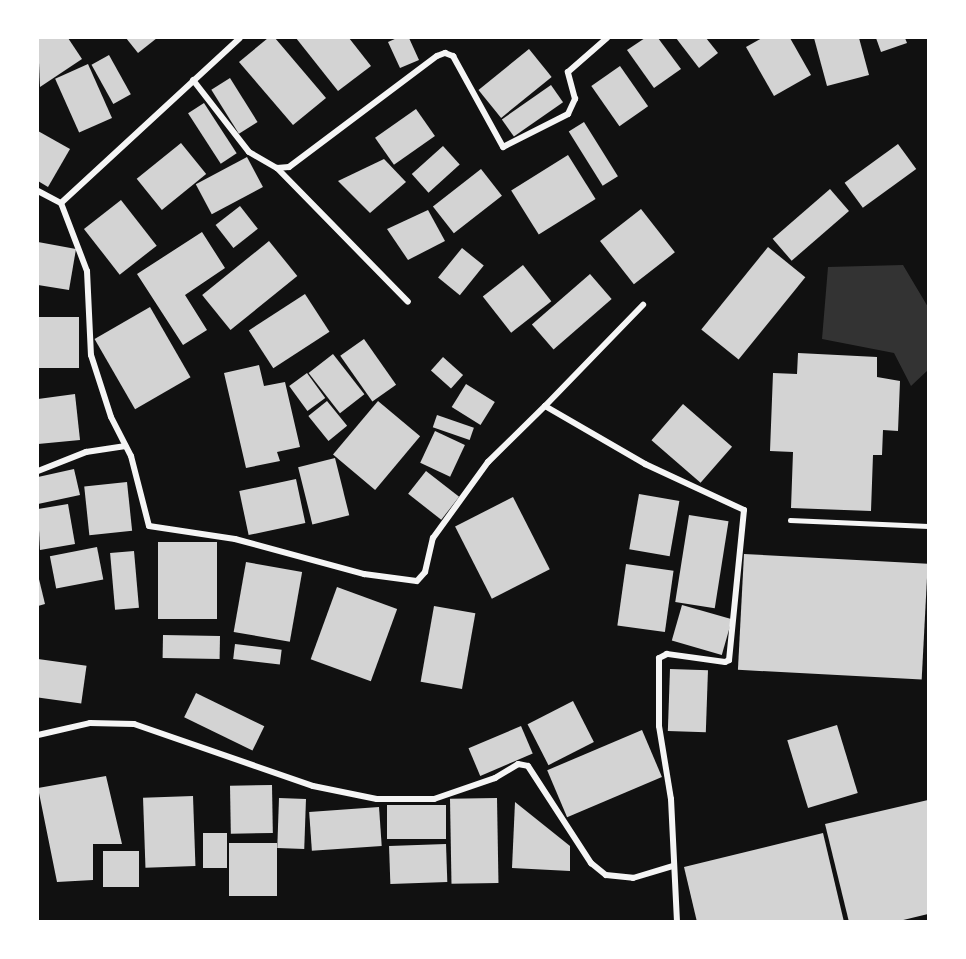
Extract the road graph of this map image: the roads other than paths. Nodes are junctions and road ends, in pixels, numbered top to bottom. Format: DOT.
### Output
graph roads {
  1 [pos="240,38"];
  2 [pos="607,38"];
  3 [pos="193,80"];
  4 [pos="277,168"];
  5 [pos="38,191"];
  6 [pos="61,202"];
  7 [pos="408,302"];
  8 [pos="643,305"];
  9 [pos="545,406"];
  10 [pos="126,446"];
  11 [pos="38,471"];
  12 [pos="790,520"];
  13 [pos="928,526"];
  14 [pos="38,735"];
  15 [pos="673,866"];
  16 [pos="677,921"];
  1 -- 3 [label="street"];
  2 -- 4 [label="street"];
  3 -- 4 [label="street"];
  3 -- 6 [label="street"];
  4 -- 7 [label="street"];
  5 -- 6 [label="street"];
  6 -- 10 [label="street"];
  8 -- 9 [label="street"];
  9 -- 10 [label="street"];
  9 -- 15 [label="street"];
  10 -- 11 [label="street"];
  12 -- 13 [label="lane"];
  14 -- 15 [label="street"];
  15 -- 16 [label="street"];
}
